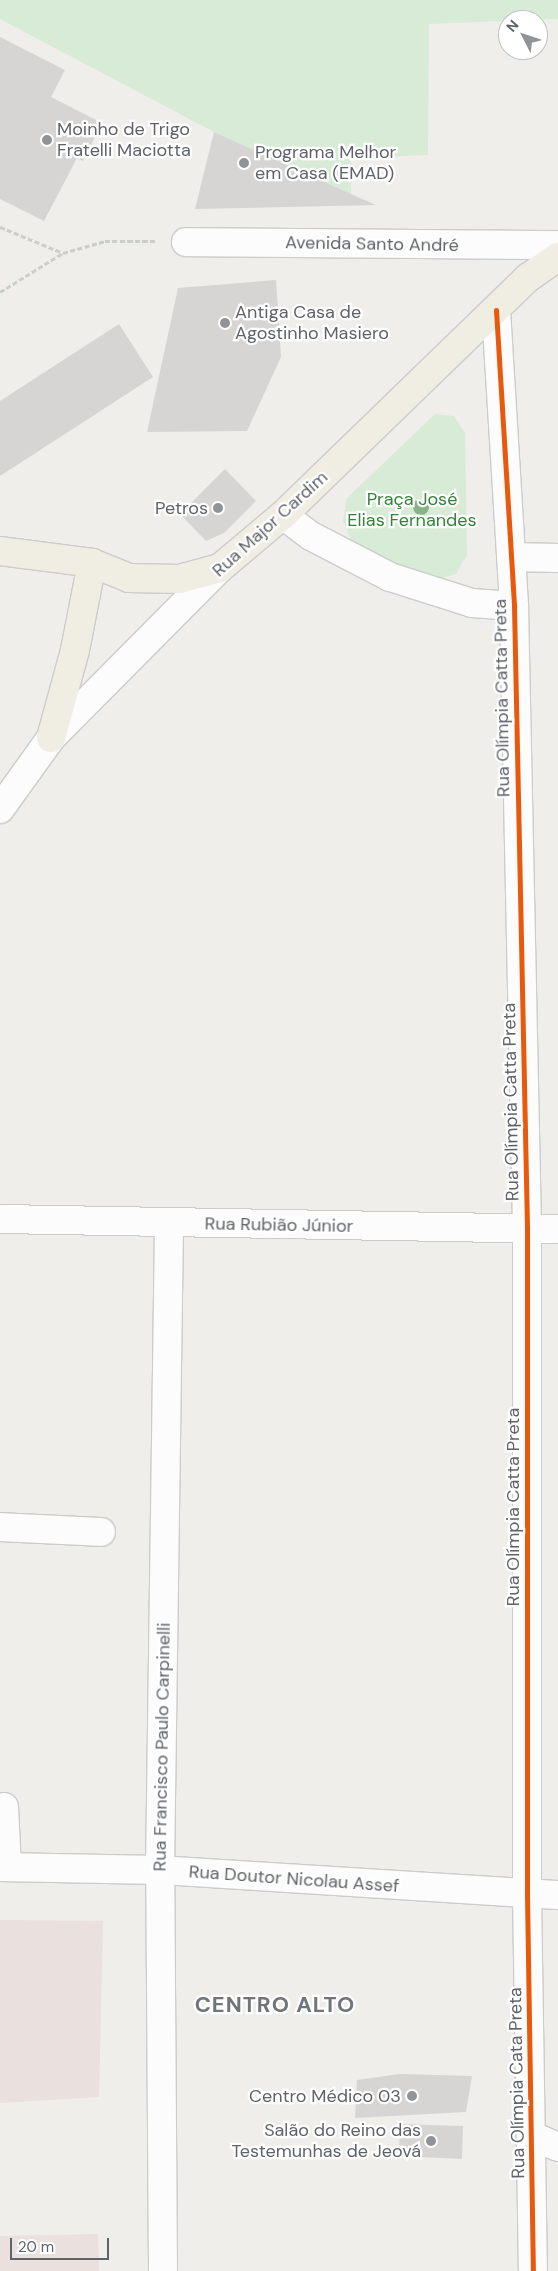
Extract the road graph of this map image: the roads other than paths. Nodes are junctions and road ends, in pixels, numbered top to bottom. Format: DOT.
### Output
graph roads {
  1 [pos="186,242"];
  2 [pos="558,246"];
  3 [pos="558,257"];
  4 [pos="496,310"];
  5 [pos="283,515"];
  6 [pos="0,551"];
  7 [pos="511,557"];
  8 [pos="558,558"];
  9 [pos="92,563"];
  10 [pos="220,568"];
  11 [pos="514,606"];
  12 [pos="51,738"];
  13 [pos="0,809"];
  14 [pos="0,1219"];
  15 [pos="169,1223"];
  16 [pos="527,1229"];
  17 [pos="558,1229"];
  18 [pos="0,1527"];
  19 [pos="102,1532"];
  20 [pos="4,1807"];
  21 [pos="4,1867"];
  22 [pos="160,1870"];
  23 [pos="527,1895"];
  24 [pos="558,1895"];
  25 [pos="532,2136"];
  26 [pos="558,2147"];
  27 [pos="163,2271"];
  28 [pos="534,2271"];
  1 -- 2 [label="street, Avenida Santo André"];
  3 -- 4 [label="highway, Rua Major Cardim"];
  4 -- 5 [label="highway, Rua Major Cardim"];
  4 -- 7 [label="street, Rua Olímpia Catta Preta"];
  5 -- 10 [label="highway, Rua Major Cardim"];
  5 -- 11 [label="street"];
  6 -- 9 [label="highway"];
  7 -- 8 [label="street"];
  7 -- 11 [label="street, Rua Olímpia Catta Preta"];
  9 -- 10 [label="highway"];
  9 -- 12 [label="highway"];
  10 -- 12 [label="street, Rua Major Cardim"];
  11 -- 16 [label="street, Rua Olímpia Catta Preta"];
  12 -- 13 [label="street, Rua Major Cardim"];
  14 -- 15 [label="street, Rua Rubião Júnior"];
  15 -- 16 [label="street, Rua Rubião Júnior"];
  15 -- 22 [label="street, Rua Francisco Paulo Carpinelli"];
  16 -- 17 [label="street, Rua Rubião Júnior"];
  16 -- 23 [label="street, Rua Olímpia Catta Preta"];
  18 -- 19 [label="street"];
  20 -- 21 [label="street"];
  21 -- 22 [label="street, Rua Doutor Nicolau Assef"];
  22 -- 23 [label="street, Rua Doutor Nicolau Assef"];
  22 -- 27 [label="street, Rua Francisco Paulo Carpinelli"];
  23 -- 24 [label="street, Rua Doutor Nicolau Assef"];
  23 -- 25 [label="street, Rua Olímpia Cata Preta"];
  25 -- 26 [label="street"];
  25 -- 28 [label="street, Rua Olímpia Cata Preta"];
}
